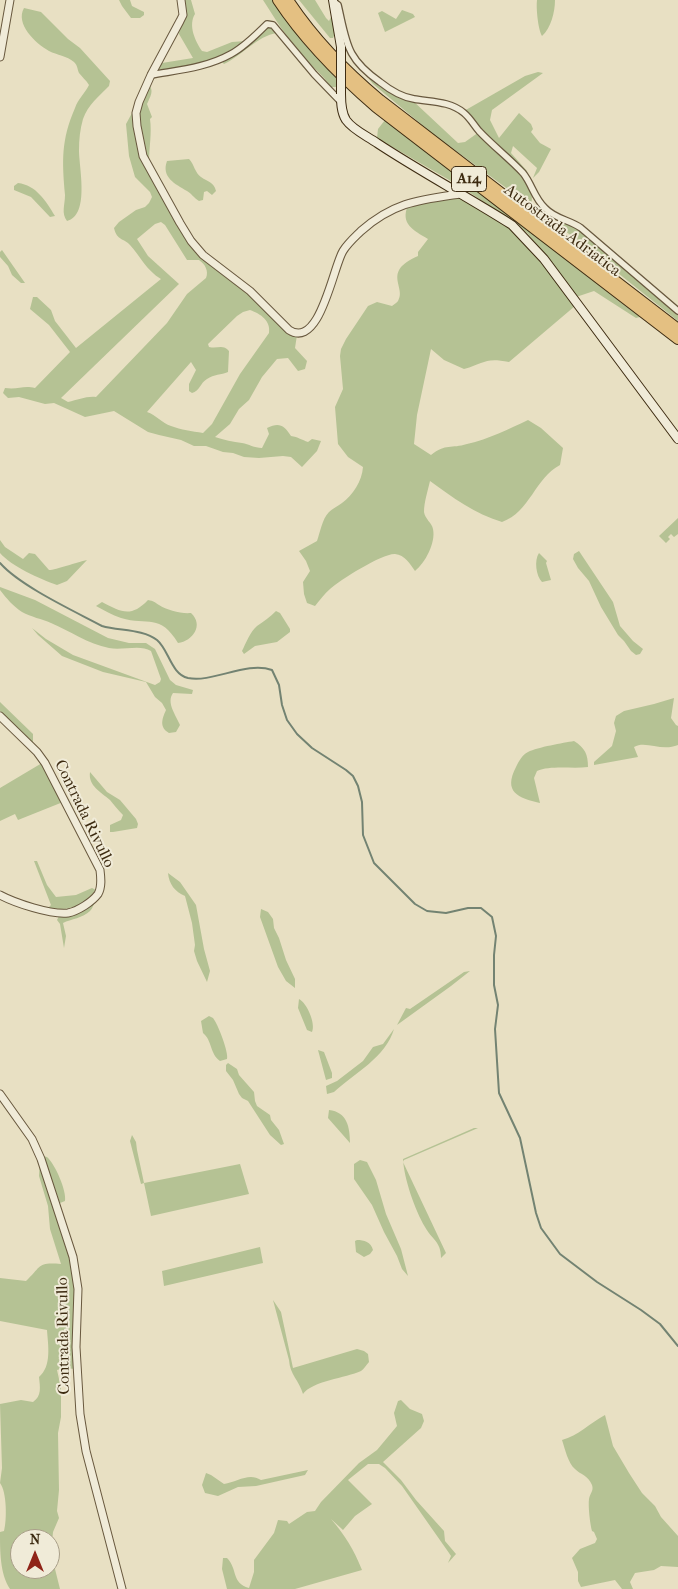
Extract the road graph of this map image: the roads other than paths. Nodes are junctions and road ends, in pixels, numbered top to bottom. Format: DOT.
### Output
graph roads {
  1 [pos="10,0"];
  2 [pos="181,0"];
  3 [pos="278,0"];
  4 [pos="288,0"];
  5 [pos="334,1"];
  6 [pos="0,57"];
  7 [pos="151,75"];
  8 [pos="341,98"];
  9 [pos="460,194"];
  10 [pos="678,311"];
  11 [pos="678,329"];
  12 [pos="678,339"];
  13 [pos="678,439"];
  14 [pos="0,716"];
  15 [pos="0,895"];
  16 [pos="0,1094"];
  17 [pos="122,1589"];
  1 -- 6 [label="street"];
  2 -- 7 [label="street"];
  3 -- 12 [label="highway, Autostrada Adriatica / A14"];
  4 -- 11 [label="highway, Autostrada Adriatica / A14"];
  5 -- 8 [label="main road, bridge"];
  5 -- 10 [label="street"];
  7 -- 8 [label="street"];
  7 -- 9 [label="street"];
  8 -- 9 [label="main road"];
  9 -- 13 [label="main road"];
  14 -- 15 [label="street, Contrada Rivullo"];
  16 -- 17 [label="street, Contrada Rivullo"];
}
